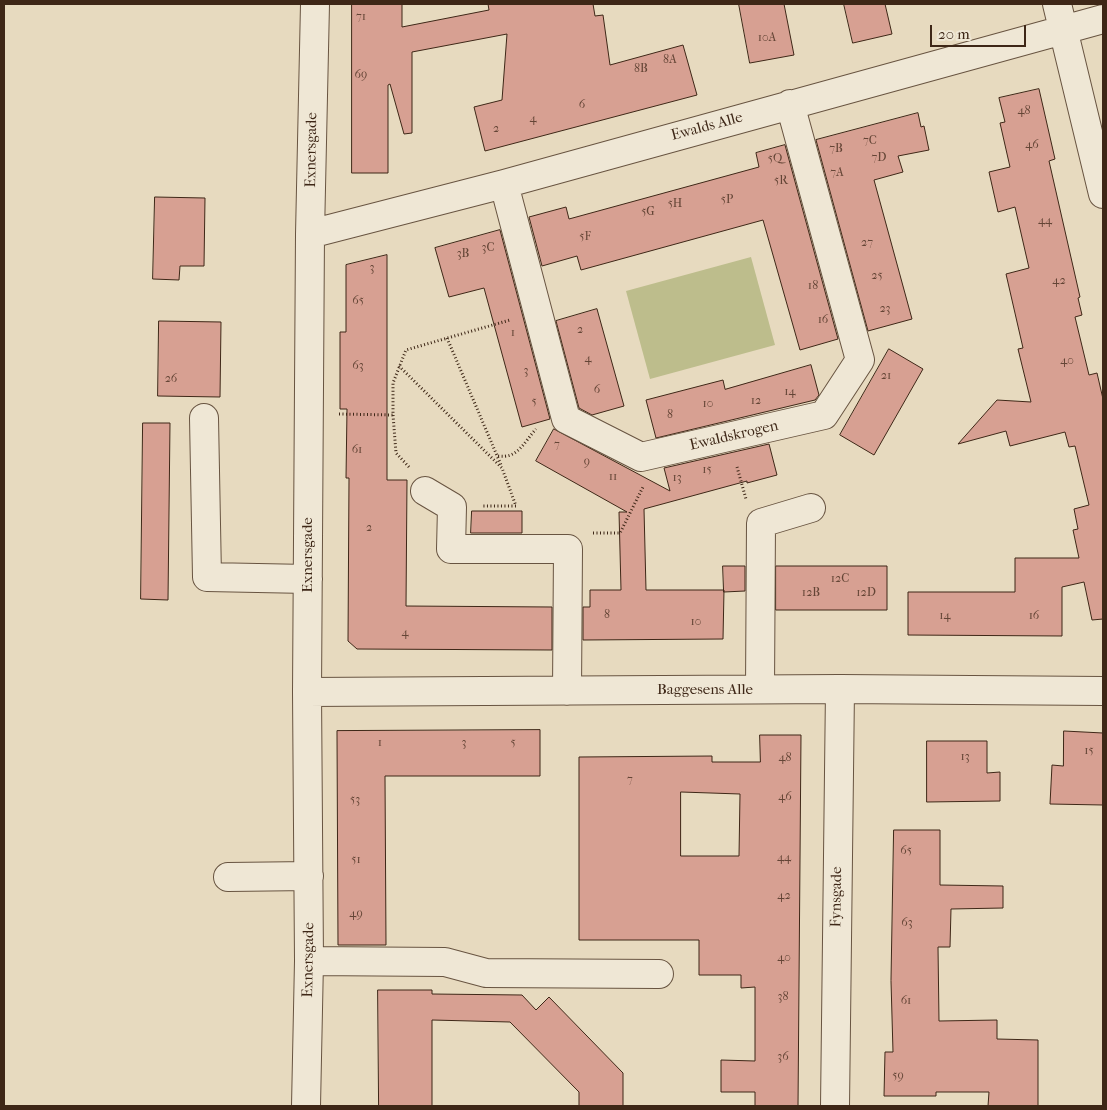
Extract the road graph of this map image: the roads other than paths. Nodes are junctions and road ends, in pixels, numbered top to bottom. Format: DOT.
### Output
graph roads {
  1 [pos="315,4"];
  2 [pos="1057,4"];
  3 [pos="1103,19"];
  4 [pos="1063,30"];
  5 [pos="790,104"];
  6 [pos="504,184"];
  7 [pos="1103,194"];
  8 [pos="310,234"];
  9 [pos="204,418"];
  10 [pos="425,491"];
  11 [pos="811,508"];
  12 [pos="308,579"];
  13 [pos="760,689"];
  14 [pos="840,689"];
  15 [pos="567,691"];
  16 [pos="1103,691"];
  17 [pos="307,692"];
  18 [pos="309,876"];
  19 [pos="228,877"];
  20 [pos="309,961"];
  21 [pos="659,974"];
  22 [pos="306,1106"];
  23 [pos="835,1106"];
  1 -- 8 [label="street, Exnersgade"];
  2 -- 4 [label="street"];
  3 -- 4 [label="street, Ewalds Alle"];
  4 -- 5 [label="street, Ewalds Alle"];
  4 -- 7 [label="street"];
  5 -- 6 [label="street, Ewalds Alle"];
  5 -- 6 [label="street, Ewaldskrogen"];
  6 -- 8 [label="street, Ewalds Alle"];
  8 -- 12 [label="street, Exnersgade"];
  9 -- 12 [label="street"];
  10 -- 15 [label="street"];
  11 -- 13 [label="street"];
  12 -- 17 [label="street, Exnersgade"];
  13 -- 14 [label="street, Baggesens Alle"];
  13 -- 15 [label="street, Baggesens Alle"];
  14 -- 16 [label="street, Baggesens Alle"];
  14 -- 23 [label="street, Fynsgade"];
  15 -- 17 [label="street, Baggesens Alle"];
  17 -- 18 [label="street, Exnersgade"];
  18 -- 19 [label="street"];
  18 -- 20 [label="street, Exnersgade"];
  20 -- 21 [label="street"];
  20 -- 22 [label="street, Exnersgade"];
}
